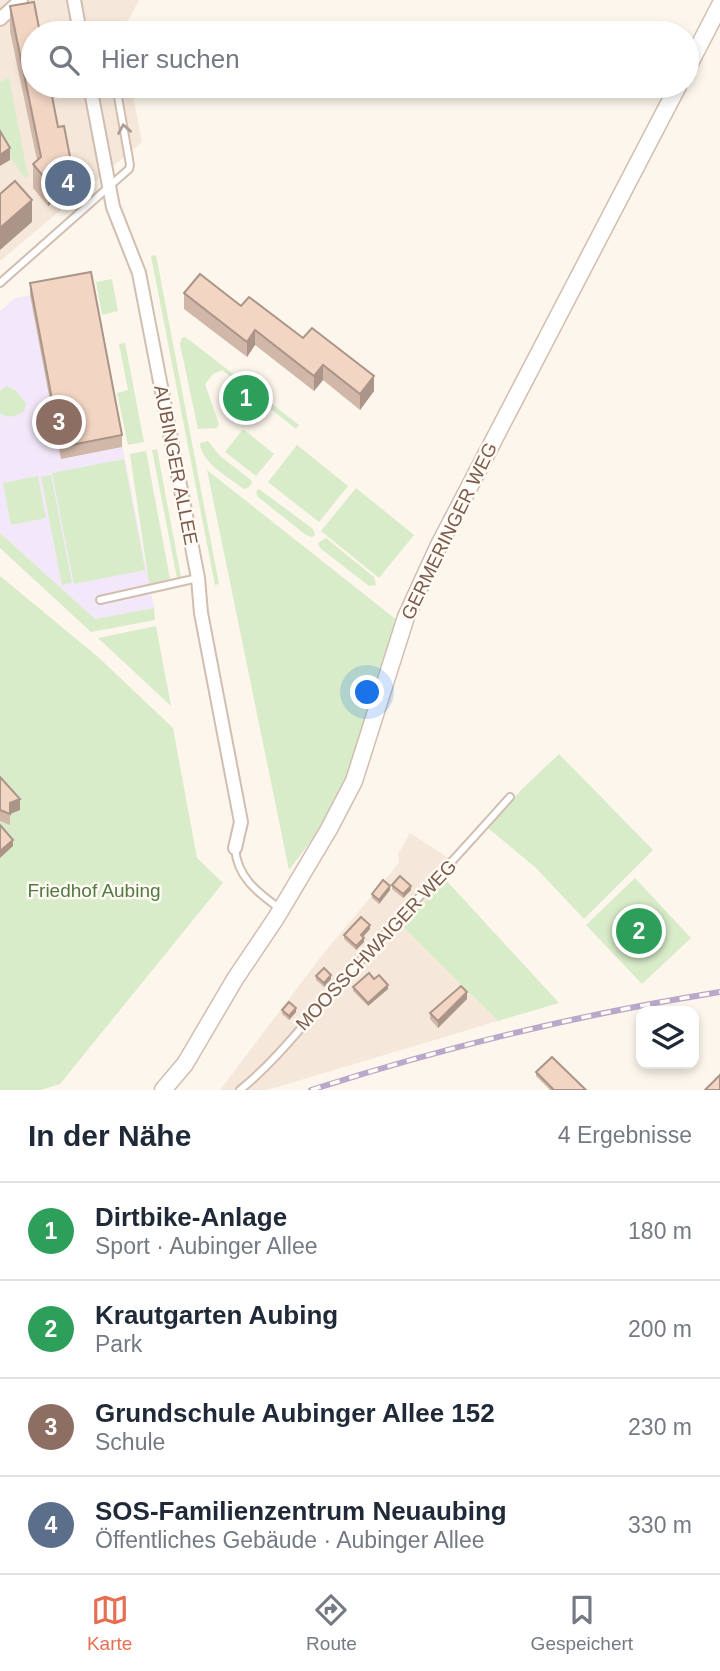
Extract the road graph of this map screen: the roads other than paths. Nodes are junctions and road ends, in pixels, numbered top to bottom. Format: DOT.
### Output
graph roads {
  1 [pos="21,0"];
  2 [pos="74,0"];
  3 [pos="720,5"];
  4 [pos="0,19"];
  5 [pos="78,21"];
  6 [pos="699,46"];
  7 [pos="93,98"];
  8 [pos="117,98"];
  9 [pos="672,98"];
  10 [pos="109,187"];
  11 [pos="0,283"];
  12 [pos="198,578"];
  13 [pos="100,600"];
  14 [pos="510,797"];
  15 [pos="234,848"];
  16 [pos="280,908"];
  17 [pos="163,1089"];
  18 [pos="240,1090"];
  1 -- 4 [label="street"];
  2 -- 5 [label="street"];
  3 -- 6 [label="street"];
  7 -- 10 [label="street, AUBINGER ALLEE"];
  10 -- 8 [label="lane, one-way"];
  9 -- 16 [label="street, GERMERINGER WEG"];
  10 -- 11 [label="lane"];
  10 -- 12 [label="street, AUBINGER ALLEE"];
  12 -- 13 [label="lane"];
  12 -- 15 [label="street, AUBINGER ALLEE"];
  14 -- 18 [label="lane, MOOSSCHWAIGER WEG"];
  15 -- 16 [label="lane"];
  16 -- 17 [label="street, GERMERINGER WEG"];
}
